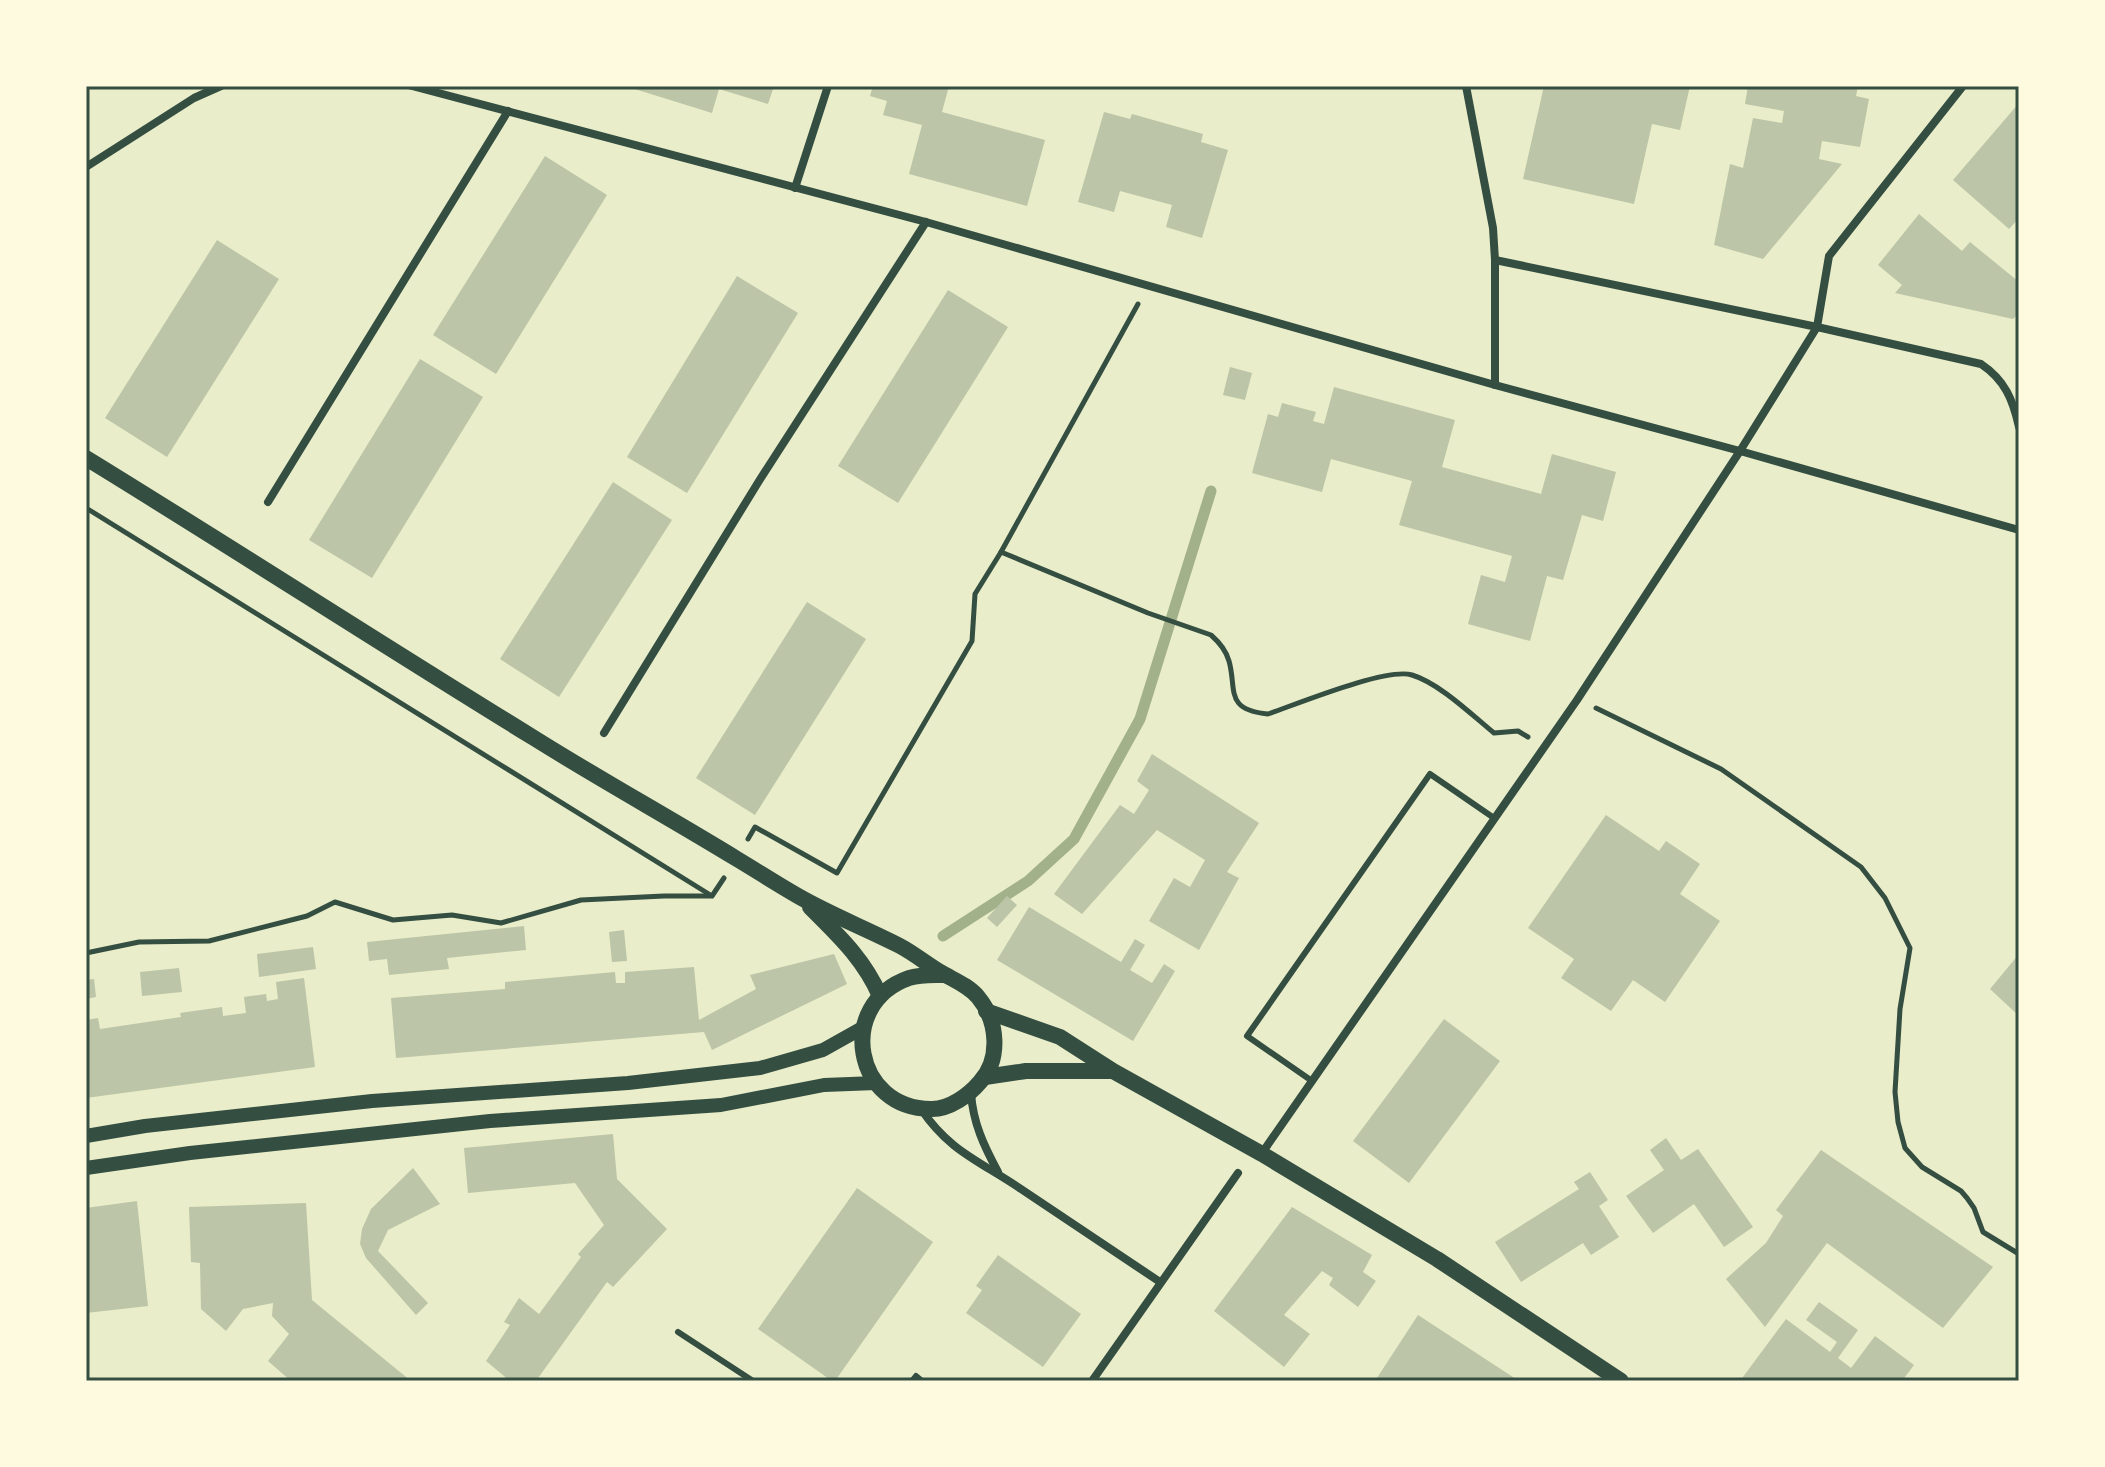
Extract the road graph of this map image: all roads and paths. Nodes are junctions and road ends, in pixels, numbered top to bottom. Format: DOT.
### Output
graph roads {
  1 [pos="221,86"];
  2 [pos="412,86"];
  3 [pos="828,86"];
  4 [pos="1466,86"];
  5 [pos="1963,86"];
  6 [pos="508,111"];
  7 [pos="86,167"];
  8 [pos="795,188"];
  9 [pos="926,222"];
  10 [pos="1495,260"];
  11 [pos="1148,285"];
  12 [pos="1817,327"];
  13 [pos="1495,385"];
  14 [pos="2019,427"];
  15 [pos="1740,451"];
  16 [pos="86,458"];
  17 [pos="268,502"];
  18 [pos="86,508"];
  19 [pos="2019,530"];
  20 [pos="1001,552"];
  21 [pos="1594,707"];
  22 [pos="604,733"];
  23 [pos="1527,737"];
  24 [pos="1494,818"];
  25 [pos="737,858"];
  26 [pos="712,896"];
  27 [pos="800,897"];
  28 [pos="86,953"];
  29 [pos="945,975"];
  30 [pos="880,996"];
  31 [pos="986,1011"];
  32 [pos="864,1027"];
  33 [pos="1113,1071"];
  34 [pos="985,1077"];
  35 [pos="1312,1081"];
  36 [pos="876,1083"];
  37 [pos="971,1093"];
  38 [pos="921,1108"];
  39 [pos="86,1136"];
  40 [pos="1262,1154"];
  41 [pos="86,1168"];
  42 [pos="998,1173"];
  43 [pos="1238,1173"];
  44 [pos="2019,1254"];
  45 [pos="1160,1282"];
  46 [pos="678,1332"];
  47 [pos="753,1381"];
  48 [pos="912,1381"];
  49 [pos="922,1381"];
  50 [pos="1092,1381"];
  51 [pos="1621,1381"];
  1 -- 7 [label="street"];
  2 -- 6 [label="street"];
  3 -- 8 [label="street"];
  4 -- 10 [label="street"];
  5 -- 12 [label="street"];
  6 -- 8 [label="street"];
  6 -- 17 [label="street"];
  8 -- 9 [label="street"];
  9 -- 11 [label="street"];
  9 -- 22 [label="street"];
  10 -- 12 [label="street"];
  10 -- 13 [label="street"];
  11 -- 13 [label="street"];
  11 -- 20 [label="path"];
  12 -- 14 [label="street"];
  12 -- 15 [label="street"];
  13 -- 15 [label="street"];
  15 -- 19 [label="street"];
  15 -- 24 [label="street"];
  16 -- 25 [label="main road"];
  18 -- 26 [label="path"];
  20 -- 23 [label="path"];
  20 -- 25 [label="path"];
  21 -- 44 [label="path"];
  24 -- 35 [label="street"];
  24 -- 35 [label="lane"];
  25 -- 26 [label="path"];
  25 -- 27 [label="main road"];
  26 -- 28 [label="path"];
  27 -- 29 [label="main road"];
  27 -- 30 [label="main road"];
  29 -- 30 [label="main road"];
  29 -- 31 [label="main road"];
  30 -- 32 [label="main road"];
  31 -- 33 [label="main road"];
  31 -- 34 [label="main road"];
  32 -- 36 [label="main road"];
  32 -- 39 [label="street"];
  33 -- 34 [label="main road"];
  33 -- 40 [label="main road"];
  34 -- 37 [label="main road"];
  35 -- 40 [label="street"];
  36 -- 38 [label="main road"];
  36 -- 41 [label="street"];
  37 -- 38 [label="main road"];
  37 -- 42 [label="street"];
  38 -- 42 [label="street"];
  40 -- 51 [label="main road"];
  42 -- 45 [label="street"];
  43 -- 45 [label="street"];
  45 -- 50 [label="street"];
  46 -- 47 [label="lane"];
  48 -- 49 [label="lane"];
}
